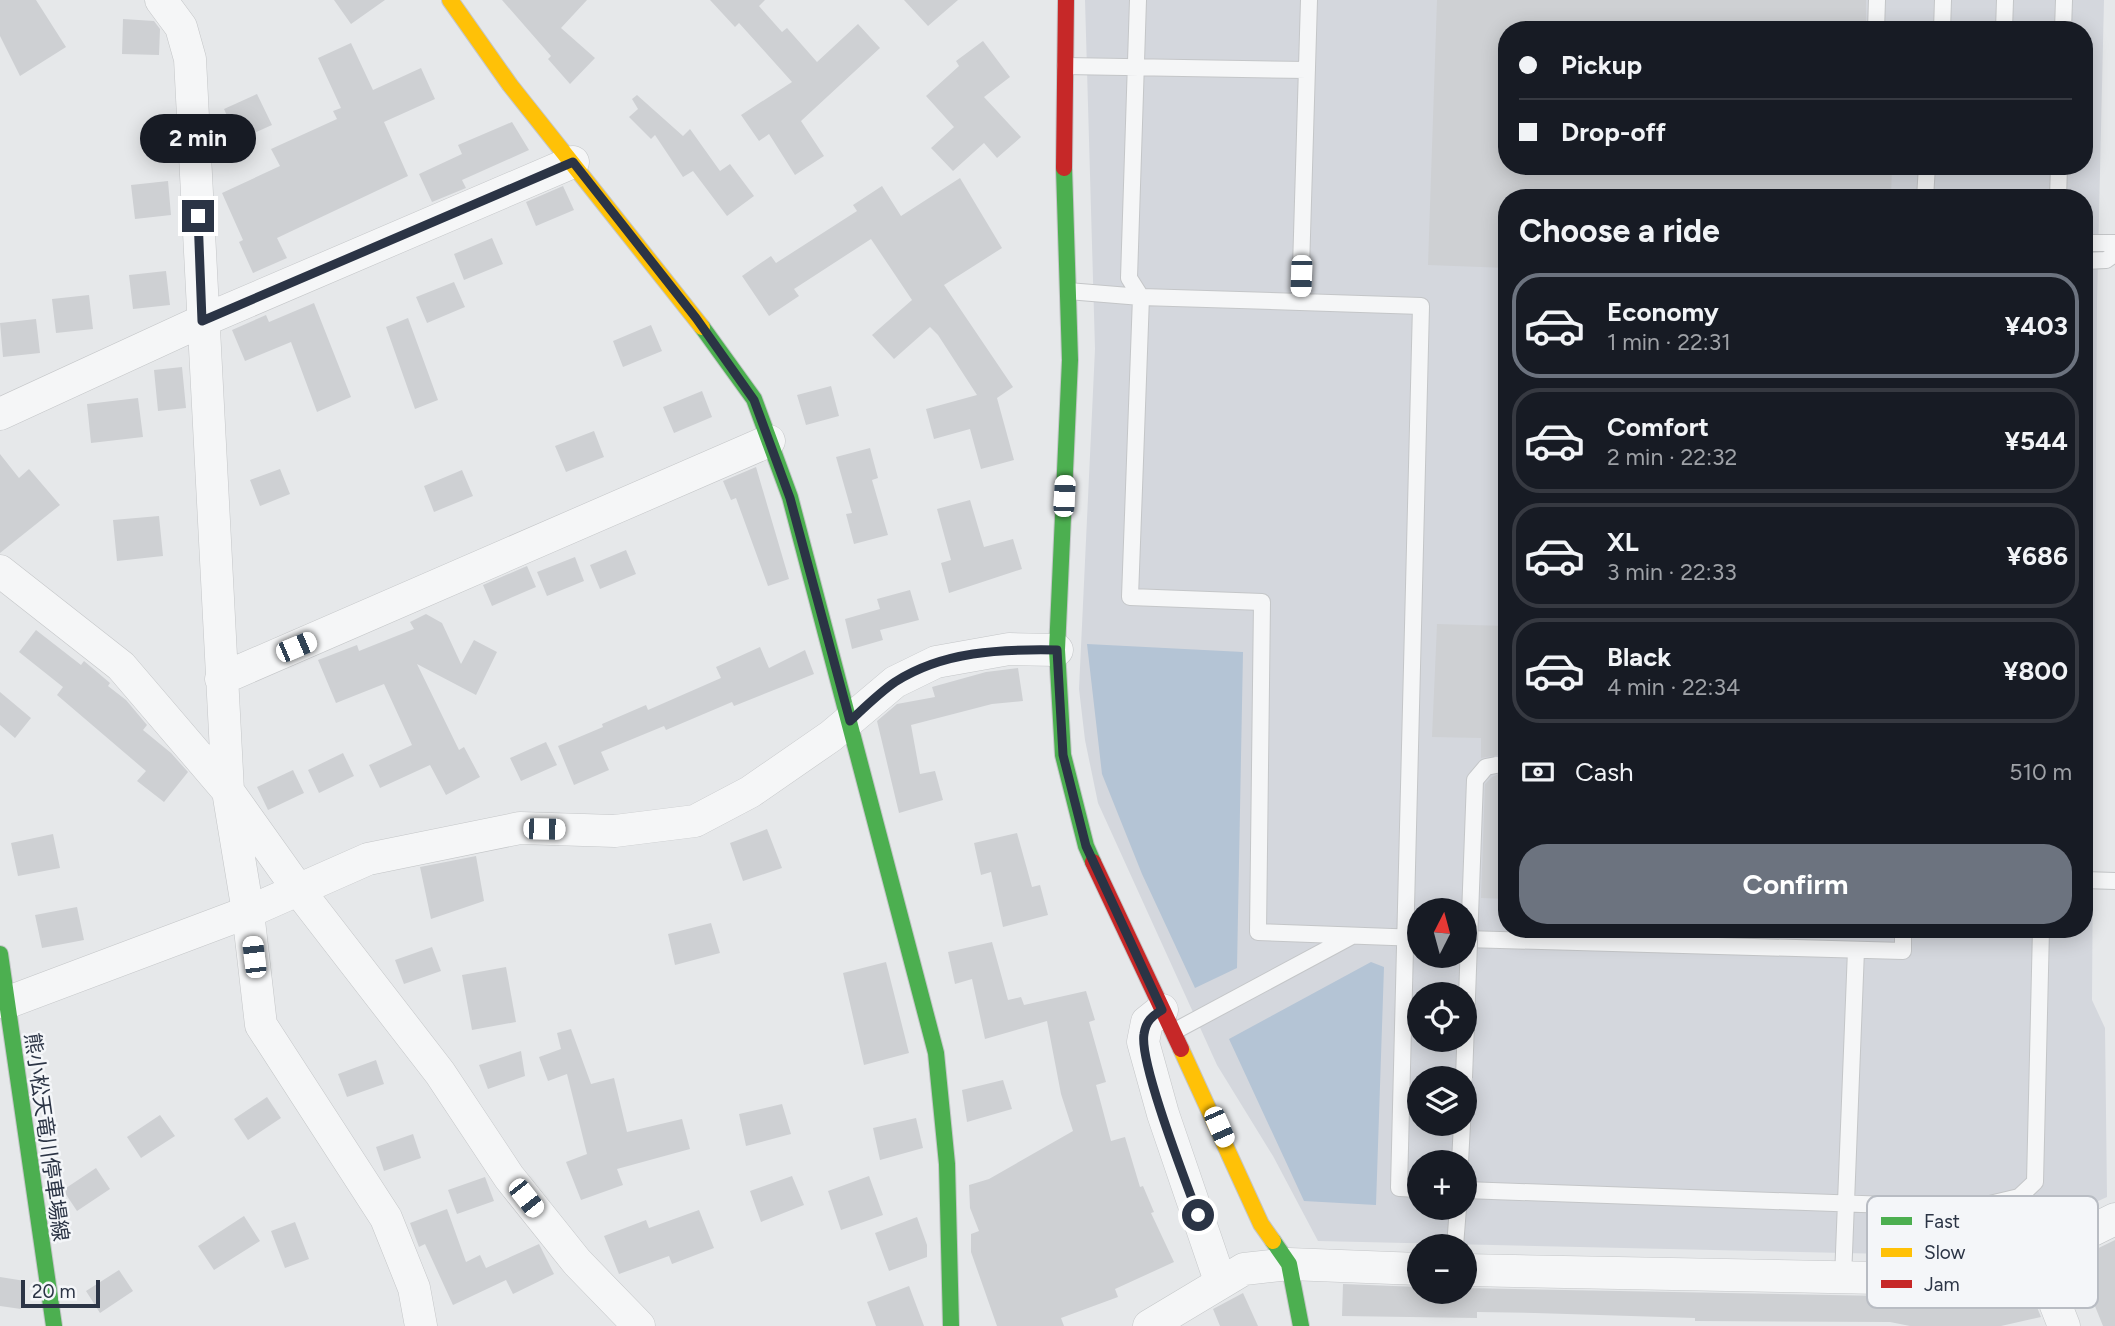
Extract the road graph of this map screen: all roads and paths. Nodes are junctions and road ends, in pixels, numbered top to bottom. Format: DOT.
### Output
graph roads {
  1 [pos="162,0"];
  2 [pos="450,0"];
  3 [pos="1066,0"];
  4 [pos="1138,0"];
  5 [pos="1309,0"];
  6 [pos="1877,0"];
  7 [pos="1943,0"];
  8 [pos="2005,0"];
  9 [pos="2064,0"];
  10 [pos="1876,21"];
  11 [pos="1942,21"];
  12 [pos="2004,21"];
  13 [pos="2063,21"];
  14 [pos="1065,66"];
  15 [pos="1136,68"];
  16 [pos="1307,70"];
  17 [pos="573,162"];
  18 [pos="2093,243"];
  19 [pos="2115,243"];
  20 [pos="2115,254"];
  21 [pos="2093,261"];
  22 [pos="1068,291"];
  23 [pos="1141,297"];
  24 [pos="1300,302"];
  25 [pos="202,321"];
  26 [pos="0,414"];
  27 [pos="769,441"];
  28 [pos="0,571"];
  29 [pos="1057,650"];
  30 [pos="221,680"];
  31 [pos="850,721"];
  32 [pos="1496,765"];
  33 [pos="228,792"];
  34 [pos="2093,880"];
  35 [pos="2115,881"];
  36 [pos="300,891"];
  37 [pos="1413,898"];
  38 [pos="248,912"];
  39 [pos="1352,935"];
  40 [pos="1407,938"];
  41 [pos="1903,938"];
  42 [pos="2041,938"];
  43 [pos="1477,939"];
  44 [pos="1856,950"];
  45 [pos="0,954"];
  46 [pos="1410,968"];
  47 [pos="6,1003"];
  48 [pos="1168,1021"];
  49 [pos="1464,1066"];
  50 [pos="1407,1188"];
  51 [pos="1477,1190"];
  52 [pos="2021,1196"];
  53 [pos="1846,1203"];
  54 [pos="1867,1204"];
  55 [pos="2115,1219"];
  56 [pos="2098,1227"];
  57 [pos="1289,1264"];
  58 [pos="1407,1269"];
  59 [pos="1477,1270"];
  60 [pos="1843,1278"];
  61 [pos="1867,1278"];
  62 [pos="1220,1281"];
  63 [pos="2057,1308"];
  64 [pos="54,1326"];
  65 [pos="421,1326"];
  66 [pos="639,1326"];
  67 [pos="951,1326"];
  68 [pos="1149,1326"];
  69 [pos="1301,1326"];
  70 [pos="2064,1326"];
  1 -- 25 [label="street"];
  2 -- 17 [label="street"];
  3 -- 14 [label="street"];
  4 -- 15 [label="lane"];
  5 -- 16 [label="lane"];
  6 -- 10 [label="lane"];
  7 -- 11 [label="lane"];
  8 -- 12 [label="lane"];
  9 -- 13 [label="lane"];
  14 -- 15 [label="lane"];
  14 -- 22 [label="street"];
  15 -- 16 [label="lane"];
  15 -- 23 [label="lane"];
  16 -- 24 [label="lane"];
  17 -- 25 [label="street"];
  17 -- 27 [label="street"];
  18 -- 19 [label="lane"];
  20 -- 21 [label="lane"];
  22 -- 23 [label="lane"];
  22 -- 29 [label="street"];
  23 -- 24 [label="lane"];
  23 -- 39 [label="lane"];
  24 -- 37 [label="lane"];
  25 -- 26 [label="street"];
  25 -- 30 [label="street"];
  27 -- 30 [label="street"];
  27 -- 31 [label="street"];
  28 -- 33 [label="street"];
  29 -- 31 [label="street"];
  29 -- 48 [label="street"];
  30 -- 33 [label="street"];
  31 -- 36 [label="street"];
  31 -- 67 [label="street"];
  32 -- 49 [label="lane, bridge"];
  33 -- 36 [label="street"];
  33 -- 38 [label="street"];
  34 -- 35 [label="lane"];
  36 -- 38 [label="street"];
  36 -- 66 [label="street"];
  38 -- 47 [label="street"];
  38 -- 65 [label="street"];
  39 -- 40 [label="lane"];
  39 -- 48 [label="lane"];
  41 -- 44 [label="lane"];
  42 -- 52 [label="lane"];
  43 -- 44 [label="lane"];
  44 -- 53 [label="lane"];
  45 -- 47 [label="street, 熊小松天竜川停車場線"];
  46 -- 50 [label="lane"];
  47 -- 64 [label="street, 熊小松天竜川停車場線"];
  48 -- 57 [label="street"];
  48 -- 62 [label="street"];
  51 -- 53 [label="lane"];
  53 -- 54 [label="lane"];
  53 -- 60 [label="lane"];
  55 -- 56 [label="street"];
  57 -- 58 [label="street"];
  57 -- 62 [label="street"];
  57 -- 69 [label="street"];
  59 -- 60 [label="street"];
  60 -- 61 [label="street"];
  62 -- 68 [label="street"];
  63 -- 70 [label="street"];
}
